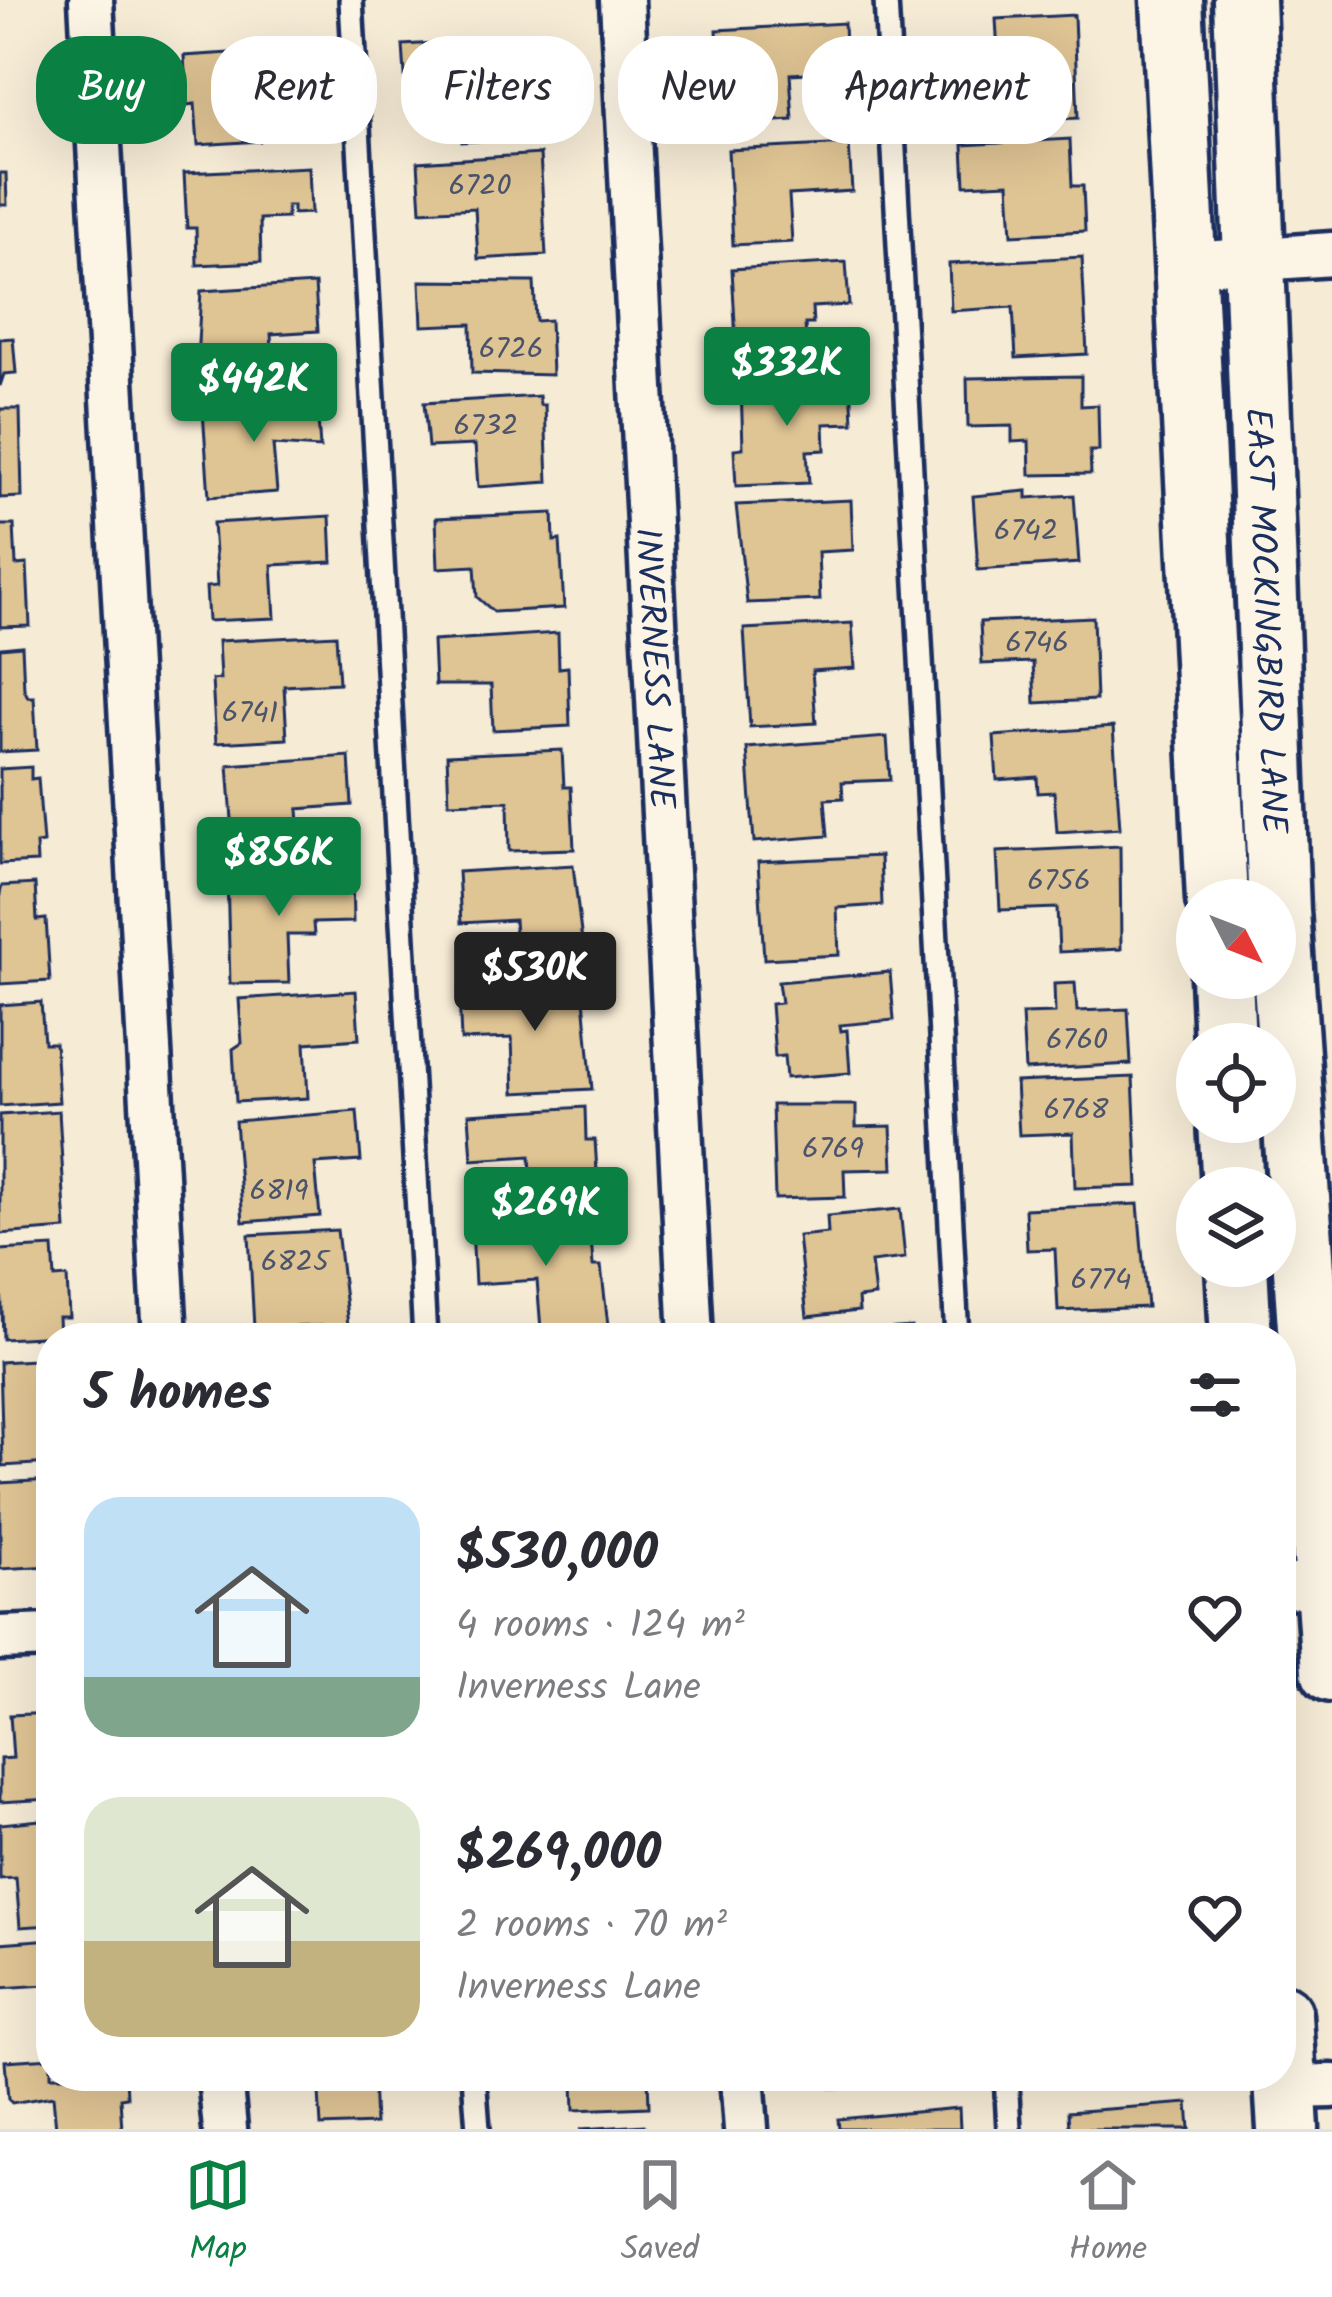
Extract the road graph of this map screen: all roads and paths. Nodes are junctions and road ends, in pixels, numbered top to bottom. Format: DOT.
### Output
graph roads {
  1 [pos="91,0"];
  2 [pos="351,0"];
  3 [pos="622,0"];
  4 [pos="886,0"];
  5 [pos="1172,0"];
  6 [pos="1244,0"];
  7 [pos="1332,254"];
  8 [pos="1251,258"];
  9 [pos="1189,264"];
  10 [pos="1216,879"];
  11 [pos="1276,879"];
  12 [pos="1281,999"];
  13 [pos="1238,1287"];
  14 [pos="164,1323"];
  15 [pos="424,1323"];
  16 [pos="690,1323"];
  17 [pos="956,1323"];
  18 [pos="1240,1323"];
  19 [pos="1293,1323"];
  20 [pos="1296,1386"];
  21 [pos="1304,1586"];
  22 [pos="36,1637"];
  23 [pos="0,1638"];
  24 [pos="1332,1671"];
  25 [pos="221,2091"];
  26 [pos="475,2091"];
  27 [pos="743,2091"];
  28 [pos="1007,2091"];
  29 [pos="225,2129"];
  30 [pos="478,2129"];
  31 [pos="746,2129"];
  32 [pos="1010,2129"];
  1 -- 14 [label="street"];
  2 -- 15 [label="lane"];
  3 -- 16 [label="street, INVERNESS LANE"];
  4 -- 17 [label="lane"];
  5 -- 9 [label="main road, EAST MOCKINGBIRD LANE"];
  6 -- 8 [label="main road, EAST MOCKINGBIRD LANE"];
  7 -- 8 [label="street"];
  8 -- 9 [label="street"];
  8 -- 11 [label="main road, EAST MOCKINGBIRD LANE"];
  9 -- 10 [label="main road, EAST MOCKINGBIRD LANE"];
  12 -- 19 [label="main road, EAST MOCKINGBIRD LANE"];
  13 -- 18 [label="main road"];
  20 -- 21 [label="main road, EAST MOCKINGBIRD LANE"];
  21 -- 24 [label="main road, EAST MOCKINGBIRD LANE"];
  22 -- 23 [label="street"];
  25 -- 29 [label="street"];
  26 -- 30 [label="lane"];
  27 -- 31 [label="street"];
  28 -- 32 [label="lane"];
}
